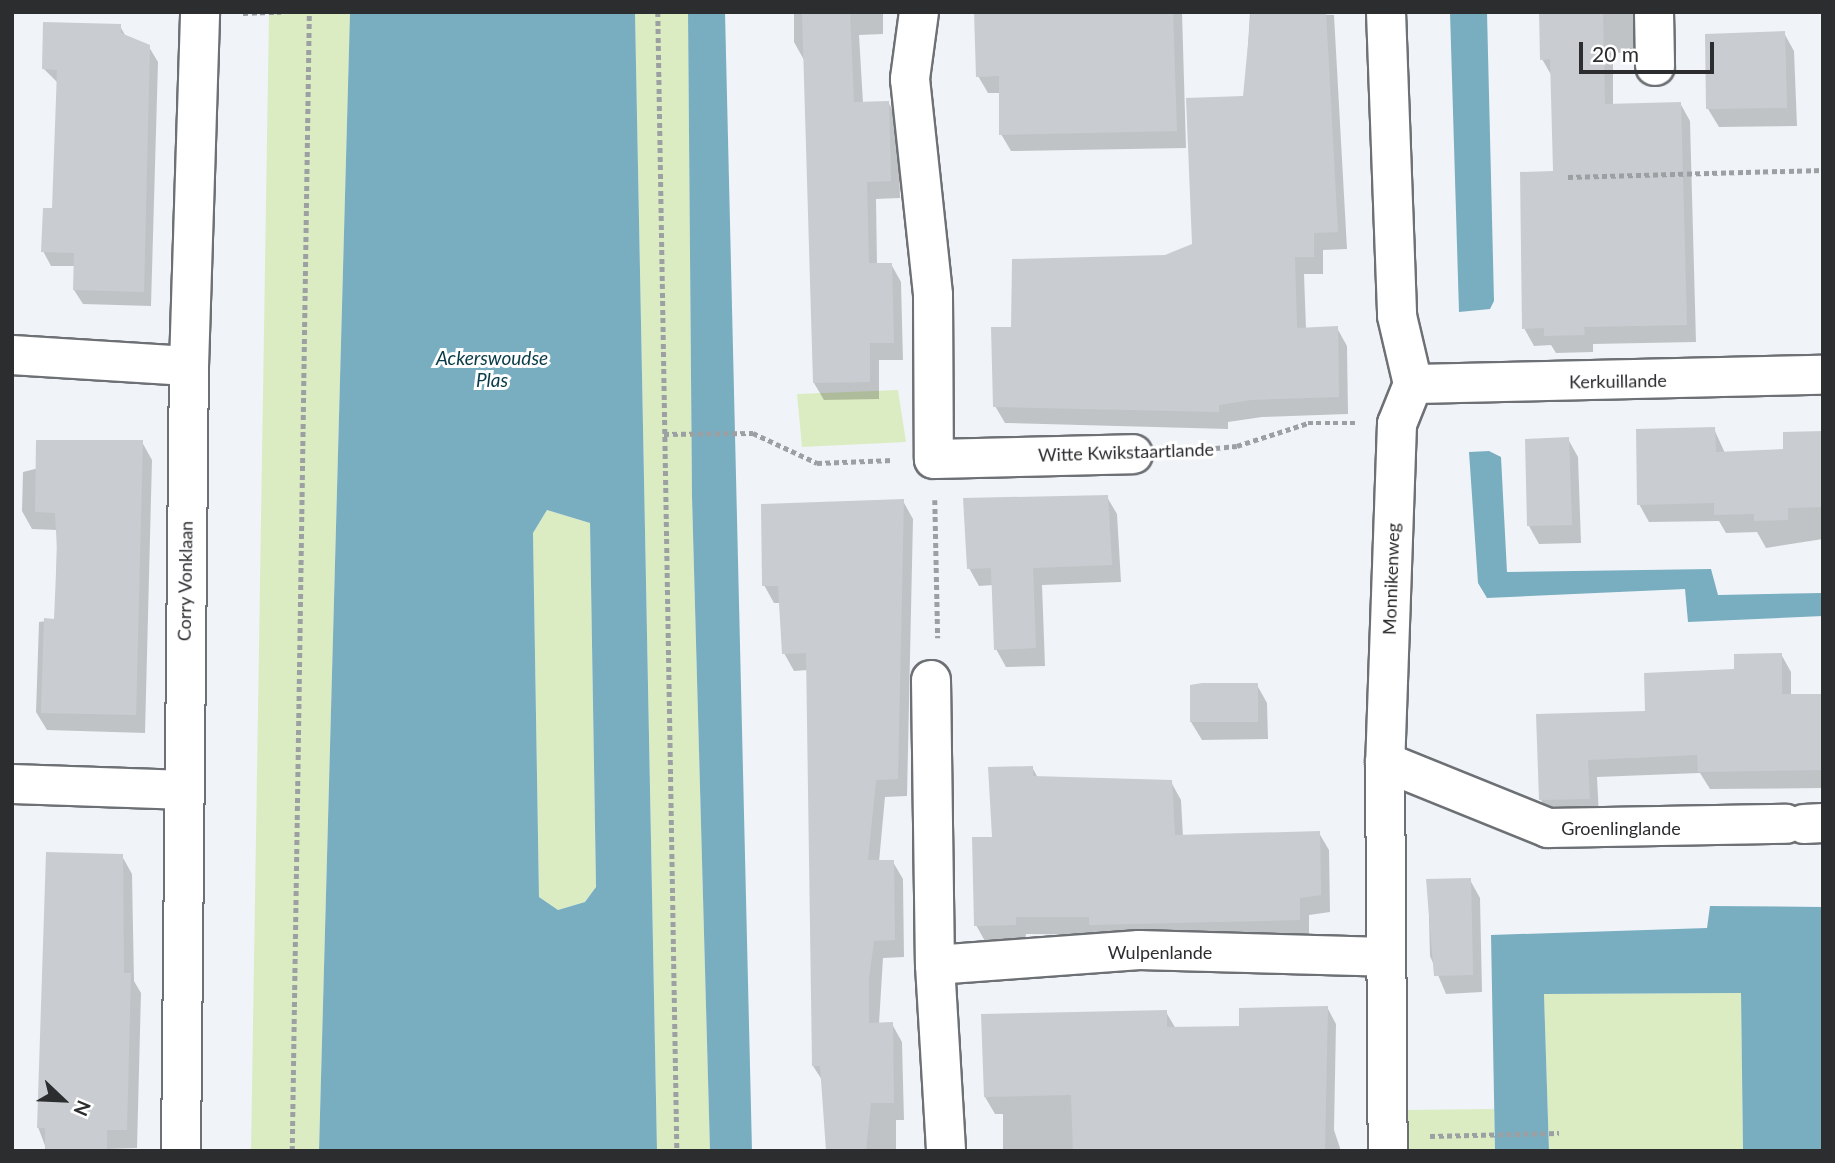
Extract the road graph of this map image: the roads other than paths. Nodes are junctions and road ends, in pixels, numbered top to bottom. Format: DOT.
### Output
graph roads {
  1 [pos="200,12"];
  2 [pos="919,12"];
  3 [pos="1386,12"];
  4 [pos="1654,12"];
  5 [pos="1655,66"];
  6 [pos="12,355"];
  7 [pos="189,366"];
  8 [pos="1823,375"];
  9 [pos="1413,384"];
  10 [pos="1133,454"];
  11 [pos="931,680"];
  12 [pos="1385,762"];
  13 [pos="12,784"];
  14 [pos="182,790"];
  15 [pos="1804,824"];
  16 [pos="1385,957"];
  17 [pos="935,965"];
  18 [pos="1387,1143"];
  19 [pos="181,1151"];
  20 [pos="946,1151"];
  1 -- 7 [label="street, Corry Vonklaan"];
  2 -- 10 [label="street, Witte Kwikstaartlande"];
  3 -- 9 [label="street"];
  4 -- 5 [label="street"];
  6 -- 7 [label="street"];
  7 -- 14 [label="street, Corry Vonklaan"];
  8 -- 9 [label="street, Kerkuillande"];
  9 -- 12 [label="street, Monnikenweg"];
  11 -- 17 [label="street"];
  12 -- 15 [label="street, Groenlinglande"];
  12 -- 16 [label="street, Monnikenweg"];
  13 -- 14 [label="street"];
  14 -- 19 [label="street, Corry Vonklaan"];
  16 -- 17 [label="street, Wulpenlande"];
  16 -- 18 [label="street, Monnikenweg"];
  17 -- 20 [label="street"];
}
